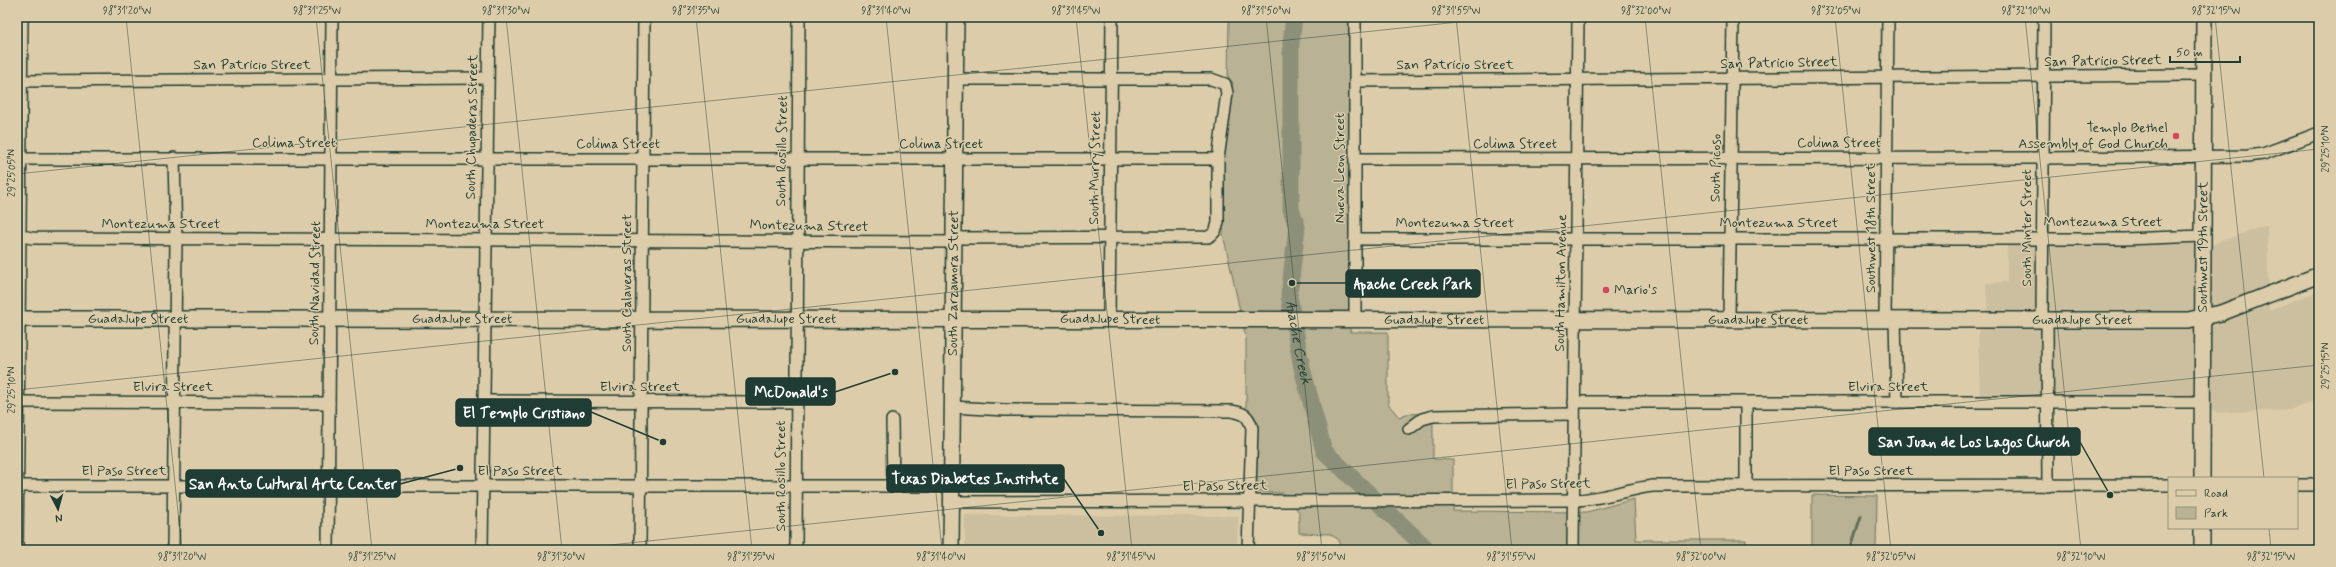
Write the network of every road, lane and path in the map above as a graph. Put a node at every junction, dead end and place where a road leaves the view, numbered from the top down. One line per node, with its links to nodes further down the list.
1 (22, 17): 24 (street)
2 (332, 17): 19 (street, South Navidad Street)
3 (489, 17): 17 (street, South Chupaderas Street)
4 (644, 17): 33 (street, South Calaveras Street)
5 (799, 17): 39 (street, South Rosillo Street)
6 (956, 17): 20 (main road, South Zarzamora Street)
7 (1112, 17): 21 (street, South Murry Street)
8 (1355, 17): 23 (street, Nueva Leon Street)
9 (1578, 17): 22 (street, South Hamilton Avenue)
10 (1733, 17): 18 (street, South Picoso)
11 (1888, 17): 15 (street, Southwest 18th Street)
12 (2044, 17): 16 (street, South Minter Street)
13 (2204, 17): 14 (main road, Southwest 19th Street)
14 (2204, 75): 16 (street, San Patricio Street); 26 (main road, Southwest 19th Street)
15 (1888, 77): 16 (street, San Patricio Street); 18 (street, San Patricio Street); 31 (street, Southwest 18th Street)
16 (2043, 77): 32 (street, South Minter Street)
17 (487, 78): 19 (street, San Patricio Street); 30 (street, South Chupaderas Street)
18 (1732, 78): 22 (street, San Patricio Street); 38 (street, South Picoso)
19 (332, 79): 24 (street, San Patricio Street); 29 (street, South Navidad Street)
20 (955, 79): 21 (street); 34 (main road, South Zarzamora Street)
21 (1112, 79): 35 (street); 40 (street, South Murry Street)
22 (1578, 80): 23 (street, San Patricio Street); 37 (street, South Hamilton Avenue)
23 (1355, 81): 36 (street, Nueva Leon Street)
24 (19, 82): 27 (street)
25 (2319, 133): 26 (street, Colima Street)
26 (2204, 156): 32 (street, Colima Street); 42 (main road, Southwest 19th Street)
27 (19, 158): 28 (street, Colima Street); 41 (street)
28 (174, 158): 29 (street, Colima Street); 48 (street)
29 (331, 158): 30 (street, Colima Street); 49 (street, South Navidad Street)
30 (487, 158): 33 (street, Colima Street); 50 (street, South Chupaderas Street)
31 (1886, 158): 32 (street, Colima Street); 38 (street, Colima Street); 47 (street, Southwest 18th Street)
32 (2043, 158): 44 (street, South Minter Street)
33 (643, 159): 39 (street, Colima Street); 51 (street, South Calaveras Street)
34 (954, 159): 39 (street, Colima Street); 40 (street, Colima Street); 54 (main road, South Zarzamora Street)
35 (1218, 159): 40 (street, Colima Street); 43 (street, Montezuma Street)
36 (1355, 159): 37 (street, Colima Street); 45 (street, Nueva Leon Street)
37 (1578, 159): 38 (street, Colima Street); 46 (street, South Hamilton Avenue)
38 (1731, 159): 52 (street, South Picoso)
39 (797, 160): 53 (street, South Rosillo Street)
40 (1110, 160): 43 (street, South Murry Street)
41 (19, 235): 48 (street, Montezuma Street); 57 (street)
42 (2203, 236): 44 (street, Montezuma Street); 56 (main road, Southwest 19th Street)
43 (1110, 237): 54 (street, Montezuma Street); 65 (street, South Murry Street)
44 (2042, 237): 47 (street, Montezuma Street); 68 (street, South Minter Street)
45 (1355, 238): 46 (street, Montezuma Street); 61 (street, Nueva Leon Street)
46 (1576, 238): 52 (street, Montezuma Street); 66 (street, South Hamilton Avenue)
47 (1885, 238): 52 (street, Montezuma Street); 67 (street, Southwest 18th Street)
48 (176, 239): 49 (street, Montezuma Street); 58 (street)
49 (331, 239): 50 (street, Montezuma Street); 59 (street, South Navidad Street)
50 (486, 239): 51 (street, Montezuma Street); 60 (street, South Chupaderas Street)
51 (642, 239): 53 (street, Montezuma Street); 63 (street, South Calaveras Street)
52 (1730, 239): 62 (street, South Picoso)
53 (797, 240): 54 (street, Montezuma Street); 64 (street, South Rosillo Street)
54 (954, 240): 69 (main road, South Zarzamora Street)
55 (2319, 275): 56 (main road, Guadalupe Street)
56 (2203, 317): 68 (main road, Guadalupe Street); 79 (main road, Southwest 19th Street)
57 (18, 319): 58 (main road, Guadalupe Street); 71 (street)
58 (174, 319): 59 (main road, Guadalupe Street); 72 (street)
59 (330, 319): 60 (main road, Guadalupe Street); 80 (street, South Navidad Street)
60 (485, 319): 63 (main road, Guadalupe Street); 70 (street, South Chupaderas Street)
61 (1355, 319): 65 (main road, Guadalupe Street); 66 (main road, Guadalupe Street)
62 (1729, 319): 66 (main road, Guadalupe Street); 67 (main road, Guadalupe Street)
63 (641, 320): 64 (main road, Guadalupe Street); 73 (street, South Calaveras Street)
64 (796, 320): 69 (main road, Guadalupe Street); 74 (street, South Rosillo Street)
65 (1109, 320): 69 (main road, Guadalupe Street)
66 (1575, 320): 75 (street, South Hamilton Avenue)
67 (1890, 320): 68 (main road, Guadalupe Street); 77 (street, Southwest 18th Street)
68 (2044, 320): 78 (street, South Minter Street)
69 (953, 321): 81 (main road, South Zarzamora Street)
70 (484, 400): 73 (street, Elvira Street); 92 (street, South Chupaderas Street)
71 (18, 402): 72 (street, Elvira Street); 89 (street)
72 (173, 402): 80 (street, Elvira Street); 90 (street)
73 (641, 402): 74 (street, Elvira Street); 93 (street, South Calaveras Street)
74 (796, 402): 94 (street, South Rosillo Street)
75 (1574, 402): 76 (street, Elvira Street); 82 (street, South Hamilton Avenue)
76 (1746, 402): 77 (street, Elvira Street); 97 (street)
77 (1897, 402): 78 (street, Elvira Street)
78 (2048, 402): 79 (street, Elvira Street); 98 (street, South Minter Street)
79 (2203, 402): 85 (main road, Southwest 19th Street)
80 (329, 403): 91 (street, South Navidad Street)
81 (952, 407): 96 (main road, South Zarzamora Street); 99 (street)
82 (1574, 414): 84 (street); 100 (street, South Hamilton Avenue)
83 (892, 420): 95 (street)
84 (1409, 429)
85 (2202, 477)
86 (2168, 485): 98 (street, El Paso Street)
87 (2298, 485): 88 (street)
88 (2319, 485)
89 (17, 486): 90 (street, El Paso Street); 103 (street)
90 (173, 486): 91 (street, El Paso Street); 104 (street)
91 (329, 486): 92 (street, El Paso Street); 105 (street, South Navidad Street)
92 (484, 486): 93 (street, El Paso Street); 106 (street, South Chupaderas Street)
93 (640, 486): 94 (street, El Paso Street); 107 (street, South Calaveras Street)
94 (796, 486): 95 (street, El Paso Street); 108 (street, South Rosillo Street)
95 (893, 486): 96 (street, El Paso Street)
96 (951, 486): 101 (main road, South Zarzamora Street)
97 (1746, 486): 98 (street, El Paso Street); 100 (street, El Paso Street)
98 (2048, 486)
99 (1249, 500): 100 (street, El Paso Street); 101 (street, El Paso Street); 110 (street)
100 (1574, 500): 111 (street, South Hamilton Avenue)
101 (951, 502): 109 (main road, South Zarzamora Street)
102 (2202, 529): 112 (main road)
103 (17, 550)
104 (173, 550)
105 (328, 550)
106 (482, 550)
107 (640, 550)
108 (796, 550)
109 (951, 550)
110 (1248, 550)
111 (1573, 550)
112 (2202, 550)

